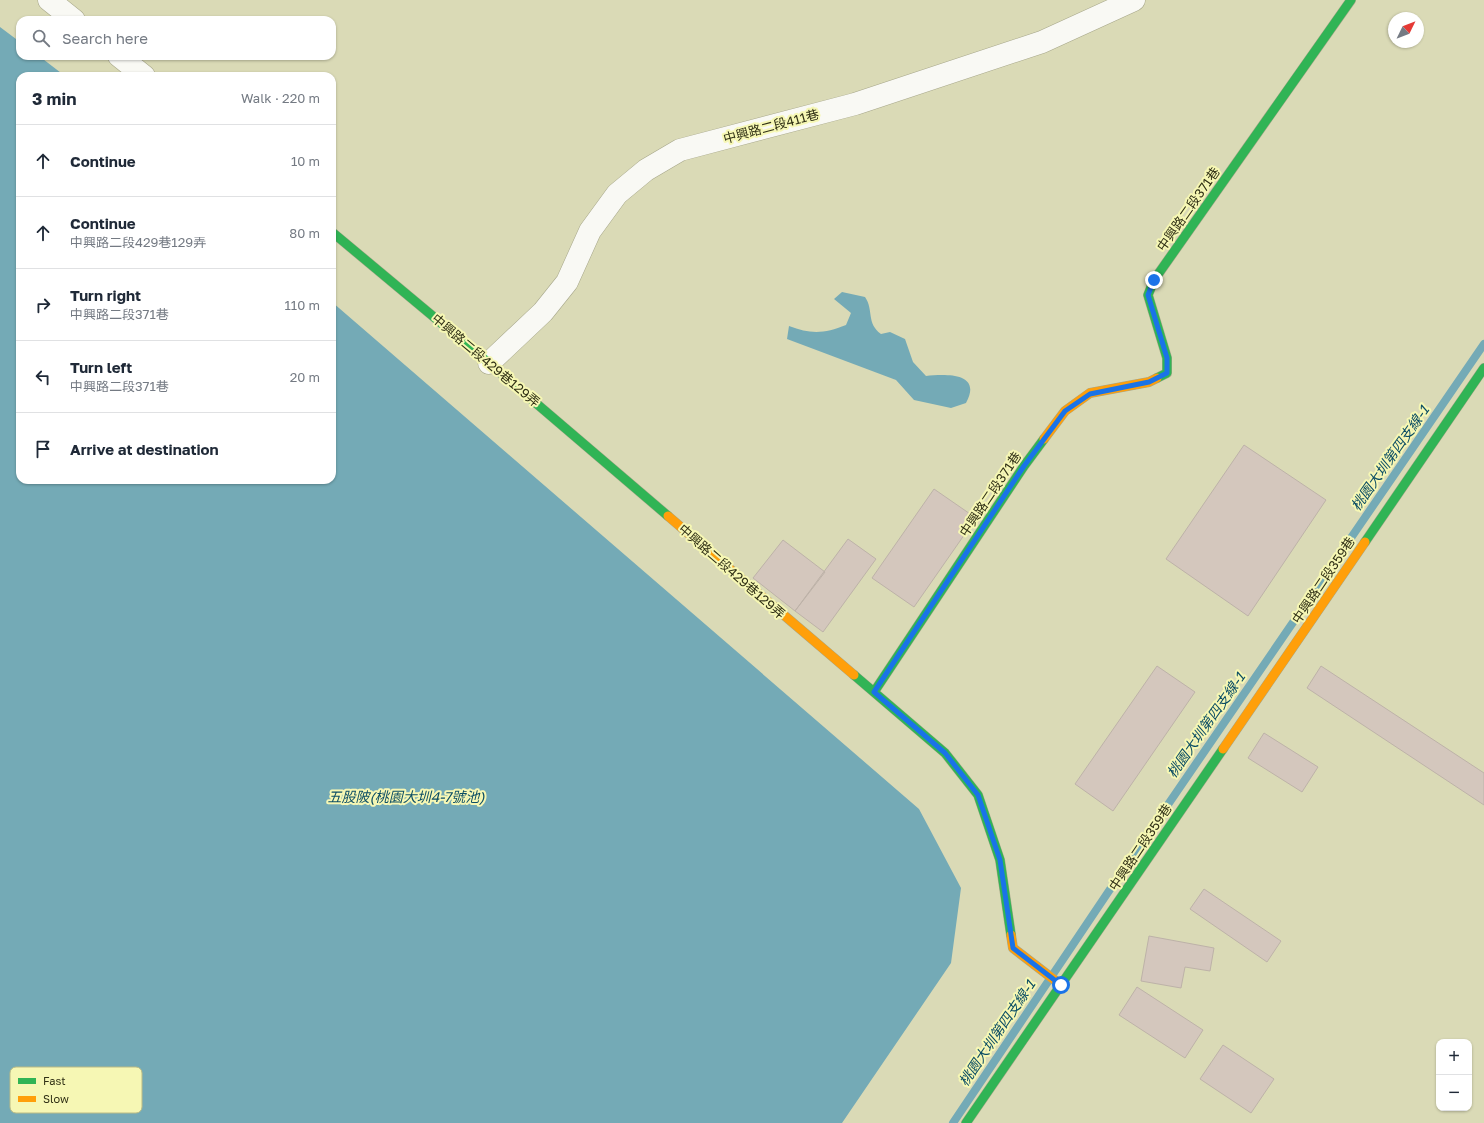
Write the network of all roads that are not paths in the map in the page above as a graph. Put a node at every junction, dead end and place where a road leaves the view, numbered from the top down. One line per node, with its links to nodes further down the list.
1 (49, 0): 4 (street)
2 (1134, 0): 8 (street, 中興路二段411巷)
3 (1351, 0): 10 (street, 中興路二段371巷)
4 (69, 16)
5 (124, 60): 6 (street)
6 (139, 72)
7 (336, 235): 8 (street, 中興路二段429巷129弄)
8 (489, 362): 10 (street, 中興路二段429巷129弄)
9 (1484, 368): 11 (street, 中興路二段359巷)
10 (874, 692): 11 (street, 中興路二段429巷129弄)
11 (1060, 984): 12 (street, 中興路二段359巷)
12 (966, 1123)

